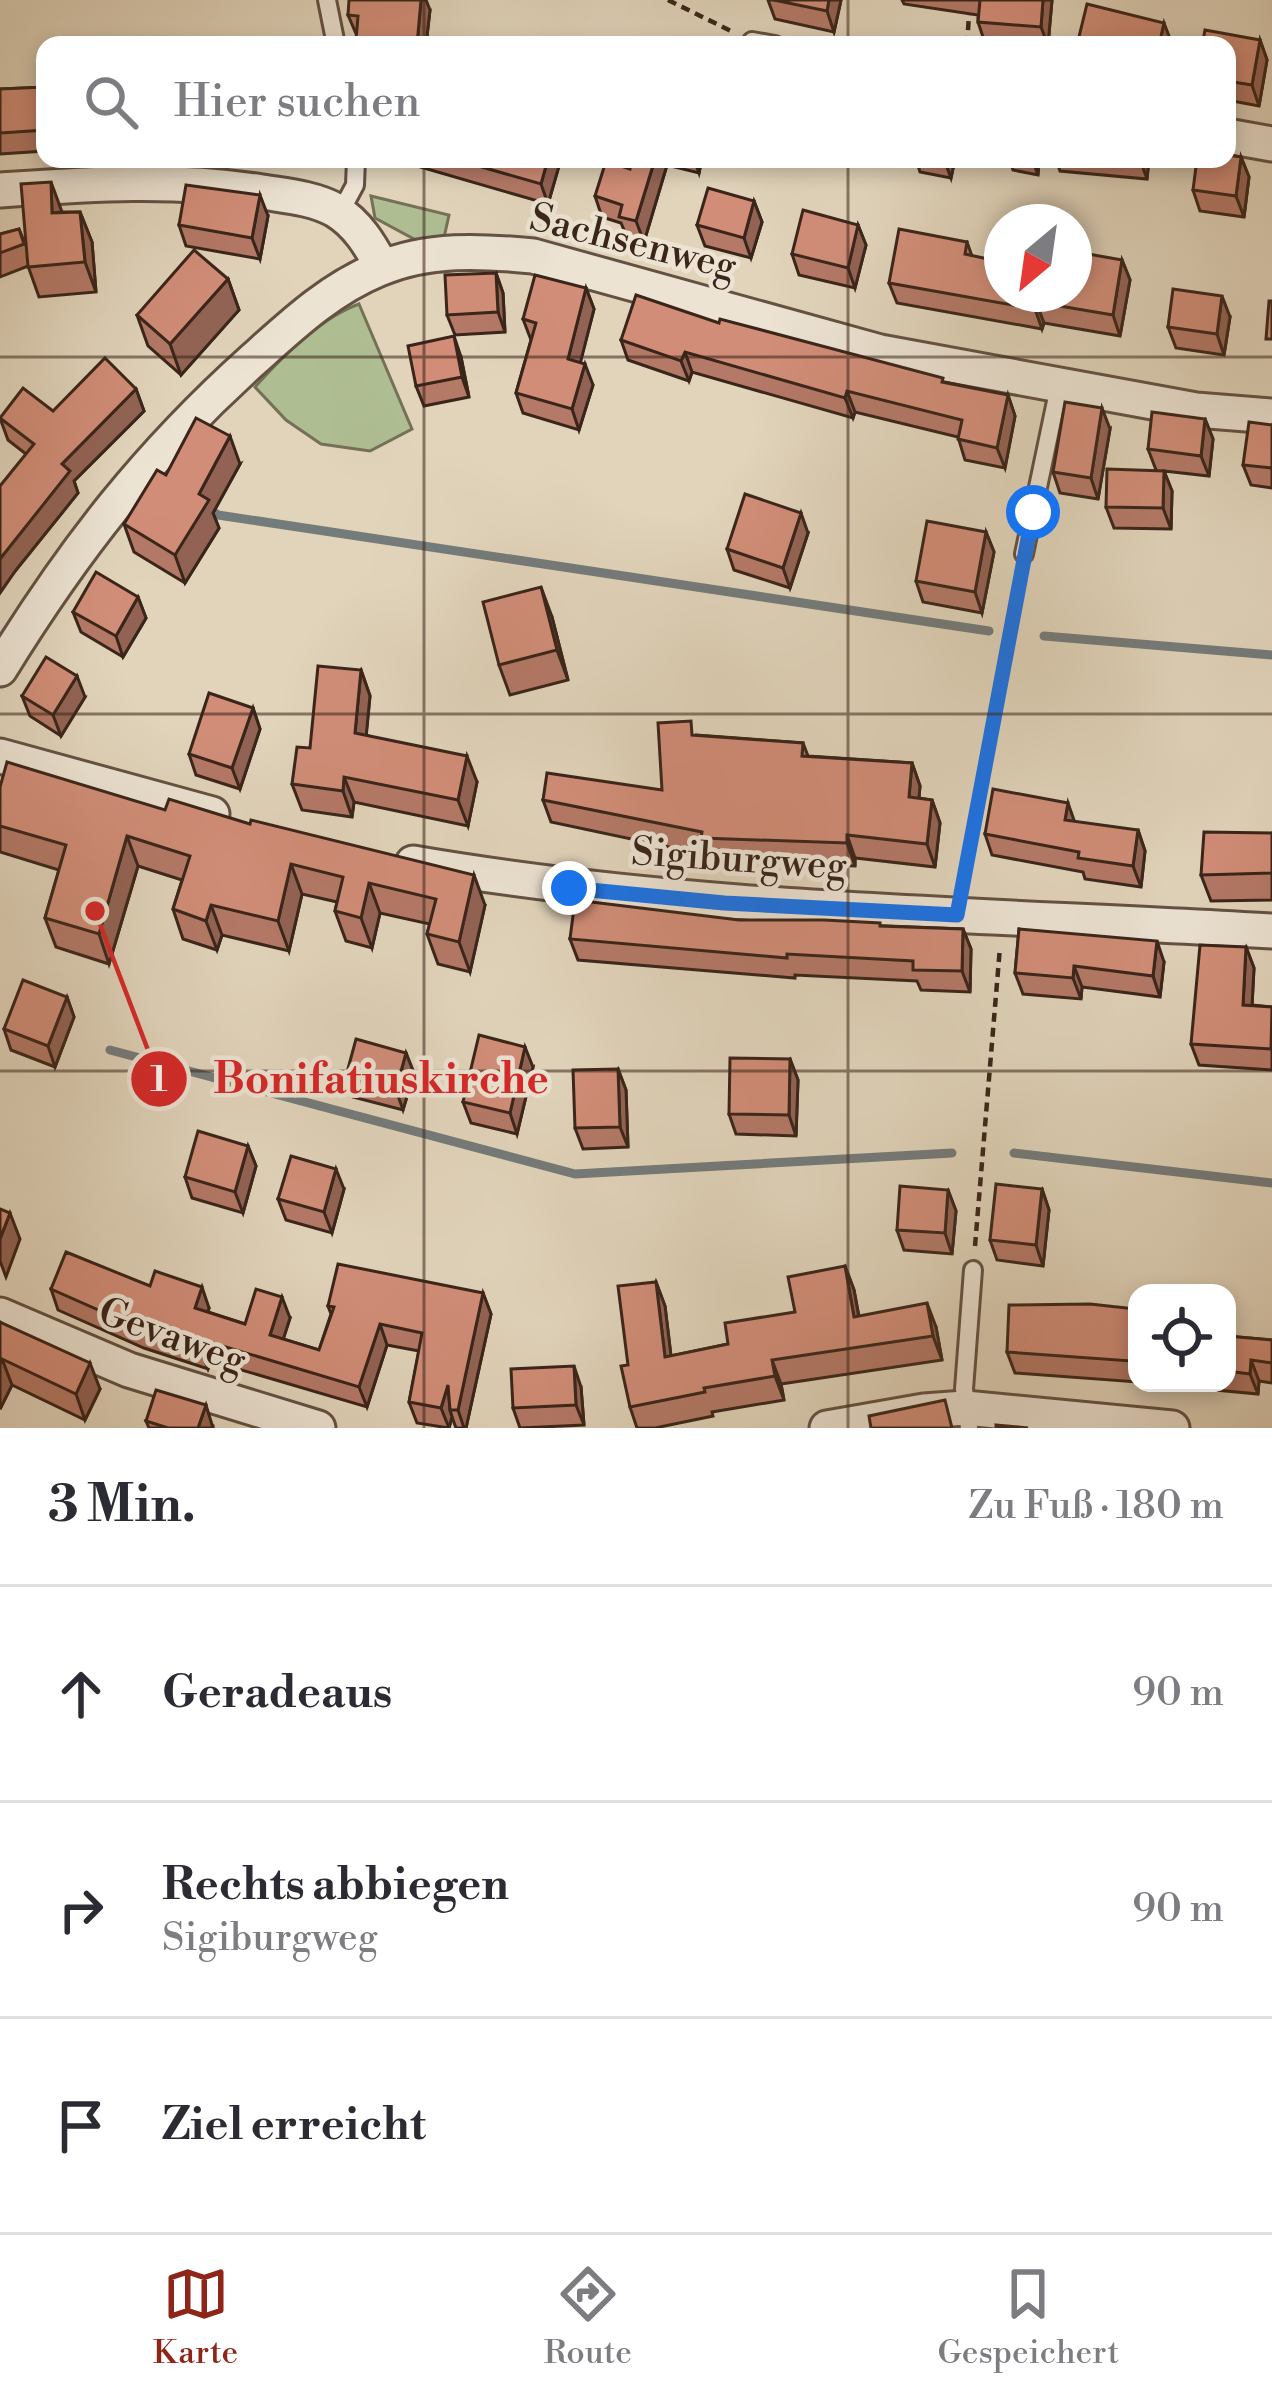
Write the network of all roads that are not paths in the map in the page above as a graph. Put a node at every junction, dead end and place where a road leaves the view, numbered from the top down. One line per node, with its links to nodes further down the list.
1 (327, 0): 2 (lane)
2 (334, 36)
3 (1236, 138): 4 (street)
4 (1272, 144)
5 (356, 168): 7 (lane)
6 (0, 190): 7 (street)
7 (340, 213): 8 (street)
8 (382, 267): 9 (street, Sachsenweg); 12 (street, Sachsenweg)
9 (1059, 388): 10 (street, Sachsenweg); 11 (lane)
10 (1272, 416)
11 (1024, 554)
12 (0, 669)
13 (0, 756): 14 (street)
14 (245, 823)
15 (376, 854): 16 (street, Sigiburgweg)
16 (1272, 931)
17 (973, 1270): 19 (lane)
18 (0, 1315): 20 (street, Gevaweg)
19 (967, 1418): 21 (street); 22 (street)
20 (319, 1428)
21 (827, 1428)
22 (1172, 1428)

